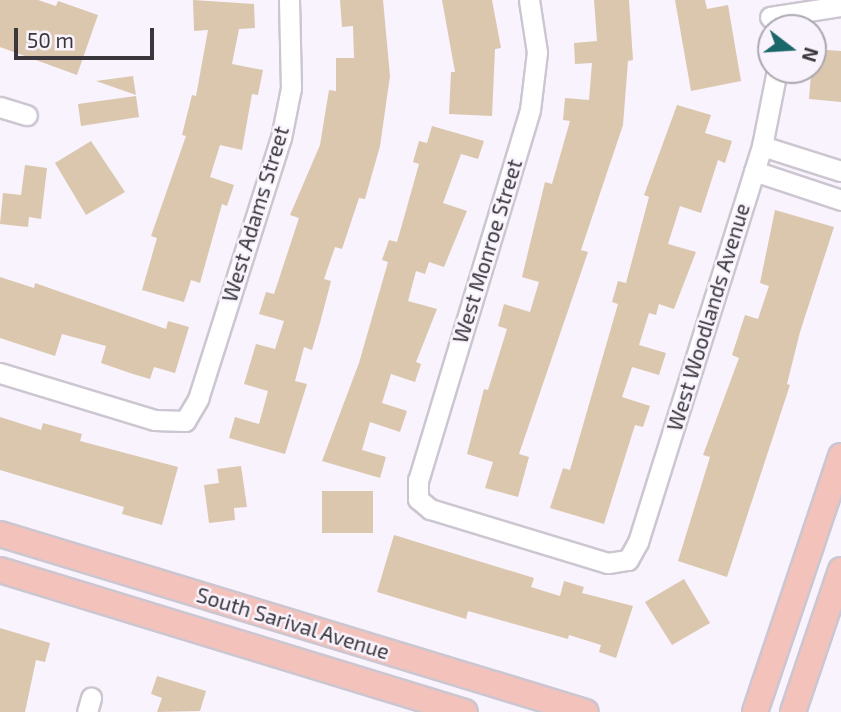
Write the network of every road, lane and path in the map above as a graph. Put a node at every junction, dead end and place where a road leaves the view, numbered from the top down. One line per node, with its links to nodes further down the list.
1 (289, 0): 12 (street, West Adams Street)
2 (529, 0): 15 (street, West Monroe Street)
3 (841, 6): 4 (street)
4 (777, 14)
5 (774, 84): 8 (street, West Woodlands Avenue)
6 (0, 107): 7 (street)
7 (27, 116)
8 (762, 146): 9 (street, West Woodlands Avenue); 10 (street)
9 (754, 171): 11 (street); 15 (street, West Woodlands Avenue)
10 (841, 171)
11 (841, 200)
12 (0, 373)
13 (841, 456): 20 (main road)
14 (0, 534): 19 (main road, South Sarival Avenue)
15 (628, 560)
16 (0, 570): 18 (main road, South Sarival Avenue)
17 (841, 570): 21 (main road)
18 (465, 712)
19 (586, 712)
20 (755, 712)
21 (793, 712)

